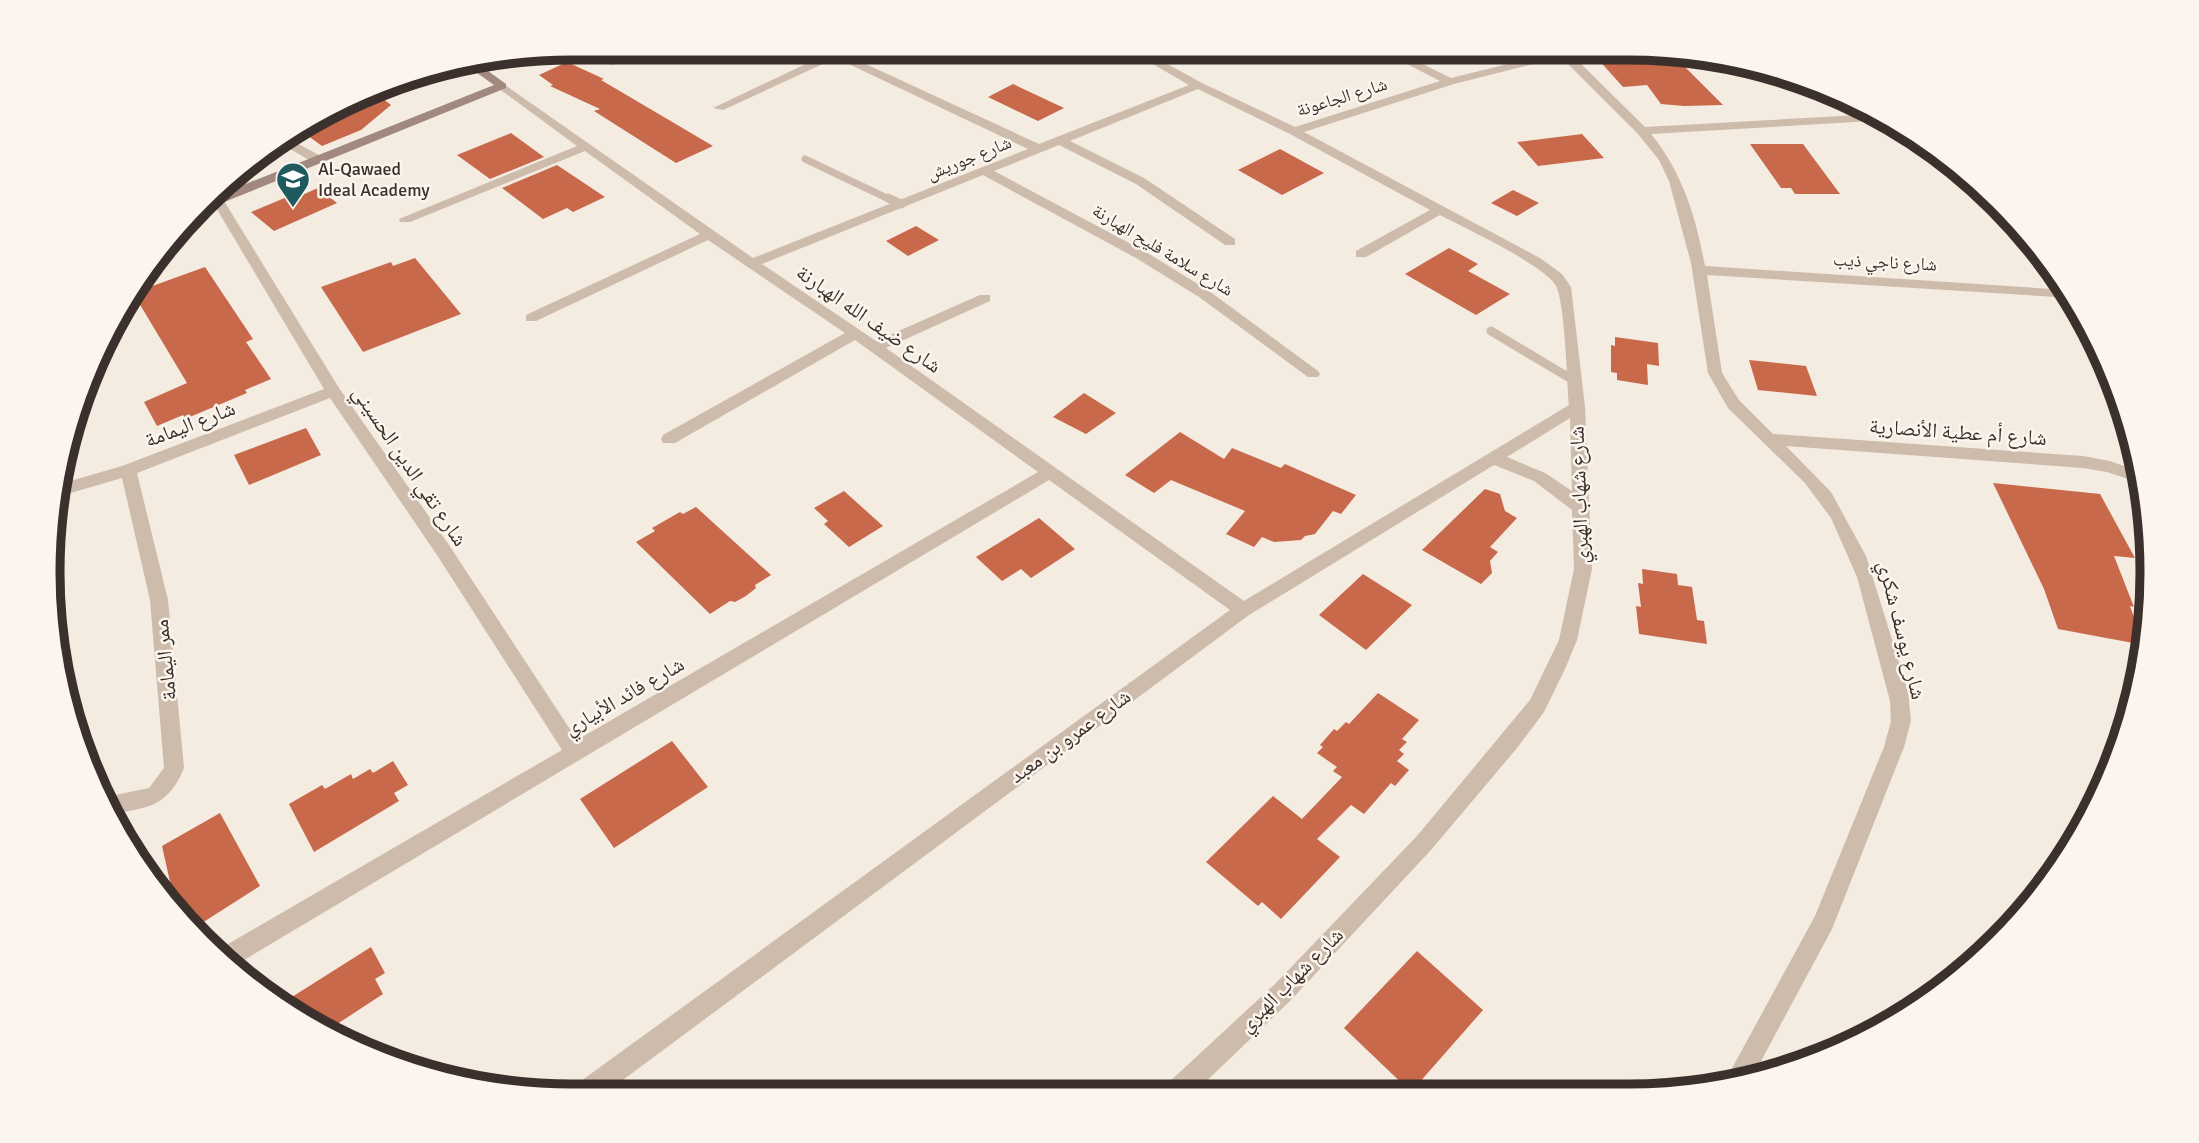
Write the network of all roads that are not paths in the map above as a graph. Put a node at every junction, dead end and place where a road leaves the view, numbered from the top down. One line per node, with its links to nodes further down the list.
1 (615, 60): 8 (street)
2 (823, 60): 13 (street)
3 (849, 60): 20 (street)
4 (1152, 60): 11 (street, شارع شهاب الهبري)
5 (1405, 60): 10 (street)
6 (1529, 60): 10 (street, شارع الجاعونة)
7 (1570, 60): 16 (street, شارع يوسف شكري)
8 (608, 63)
9 (477, 68): 12 (street, شارع ضيف الله الهبارنة)
10 (1450, 82): 15 (street, شارع الجاعونة)
11 (1198, 85): 15 (street, شارع شهاب الهبري); 17 (street, شارع جوريش)
12 (502, 86): 19 (street, شارع ضيف الله الهبارنة); 22 (street)
13 (719, 108)
14 (1862, 116): 16 (street)
15 (1294, 131): 27 (street, شارع شهاب الهبري)
16 (1642, 131): 33 (street, شارع يوسف شكري)
17 (1059, 141): 20 (street, شارع جوريش); 30 (street)
18 (290, 144): 22 (street)
19 (585, 148): 28 (street); 29 (street, شارع ضيف الله الهبارنة)
20 (1039, 149): 23 (street, شارع جوريش)
21 (805, 159): 25 (lane)
22 (320, 161): 24 (street)
23 (984, 171): 25 (street, شارع جوريش); 40 (street, شارع سلامة فليح الهبارنة)
24 (221, 199)
25 (901, 204): 32 (street, شارع جوريش)
26 (214, 205): 42 (street, شارع تقي الدين الحسيني)
27 (1441, 209): 31 (street); 41 (street, شارع شهاب الهبري)
28 (405, 219)
29 (709, 235): 32 (street, شارع ضيف الله الهبارنة); 36 (street)
30 (1230, 242)
31 (1361, 254)
32 (752, 263): 38 (street, شارع ضيف الله الهبارنة)
33 (1698, 270): 34 (street, شارع ناجي ذيب); 45 (street, شارع يوسف شكري)
34 (2057, 293)
35 (985, 298): 39 (street)
36 (531, 318)
37 (1491, 331): 41 (lane)
38 (855, 334): 39 (street, شارع ضيف الله الهبارنة); 44 (street)
39 (876, 348): 48 (street, شارع ضيف الله الهبارنة)
40 (1313, 374)
41 (1573, 380): 43 (street, شارع شهاب الهبري)
42 (333, 391): 47 (street, شارع اليمامة); 53 (street, شارع تقي الدين الحسيني)
43 (1577, 408): 46 (street, شارع عمرو بن معبد); 51 (street, شارع شهاب الهبري)
44 (669, 439)
45 (1769, 439): 49 (street, شارع أم عطية الأنصارية); 56 (street, شارع يوسف شكري)
46 (1491, 458): 51 (street); 52 (street, شارع عمرو بن معبد)
47 (128, 470): 50 (street, شارع اليمامة); 54 (street, ممر اليمامة)
48 (1048, 473): 52 (street, شارع ضيف الله الهبارنة); 53 (street, شارع فائد الأبياري)
49 (2130, 474)
50 (67, 488)
51 (1581, 508): 58 (street, شارع شهاب الهبري)
52 (1243, 610): 57 (street, شارع عمرو بن معبد)
53 (574, 752): 55 (street, شارع فائد الأبياري)
54 (115, 804)
55 (232, 954)
56 (1745, 1070)
57 (597, 1084)
58 (1186, 1084)

